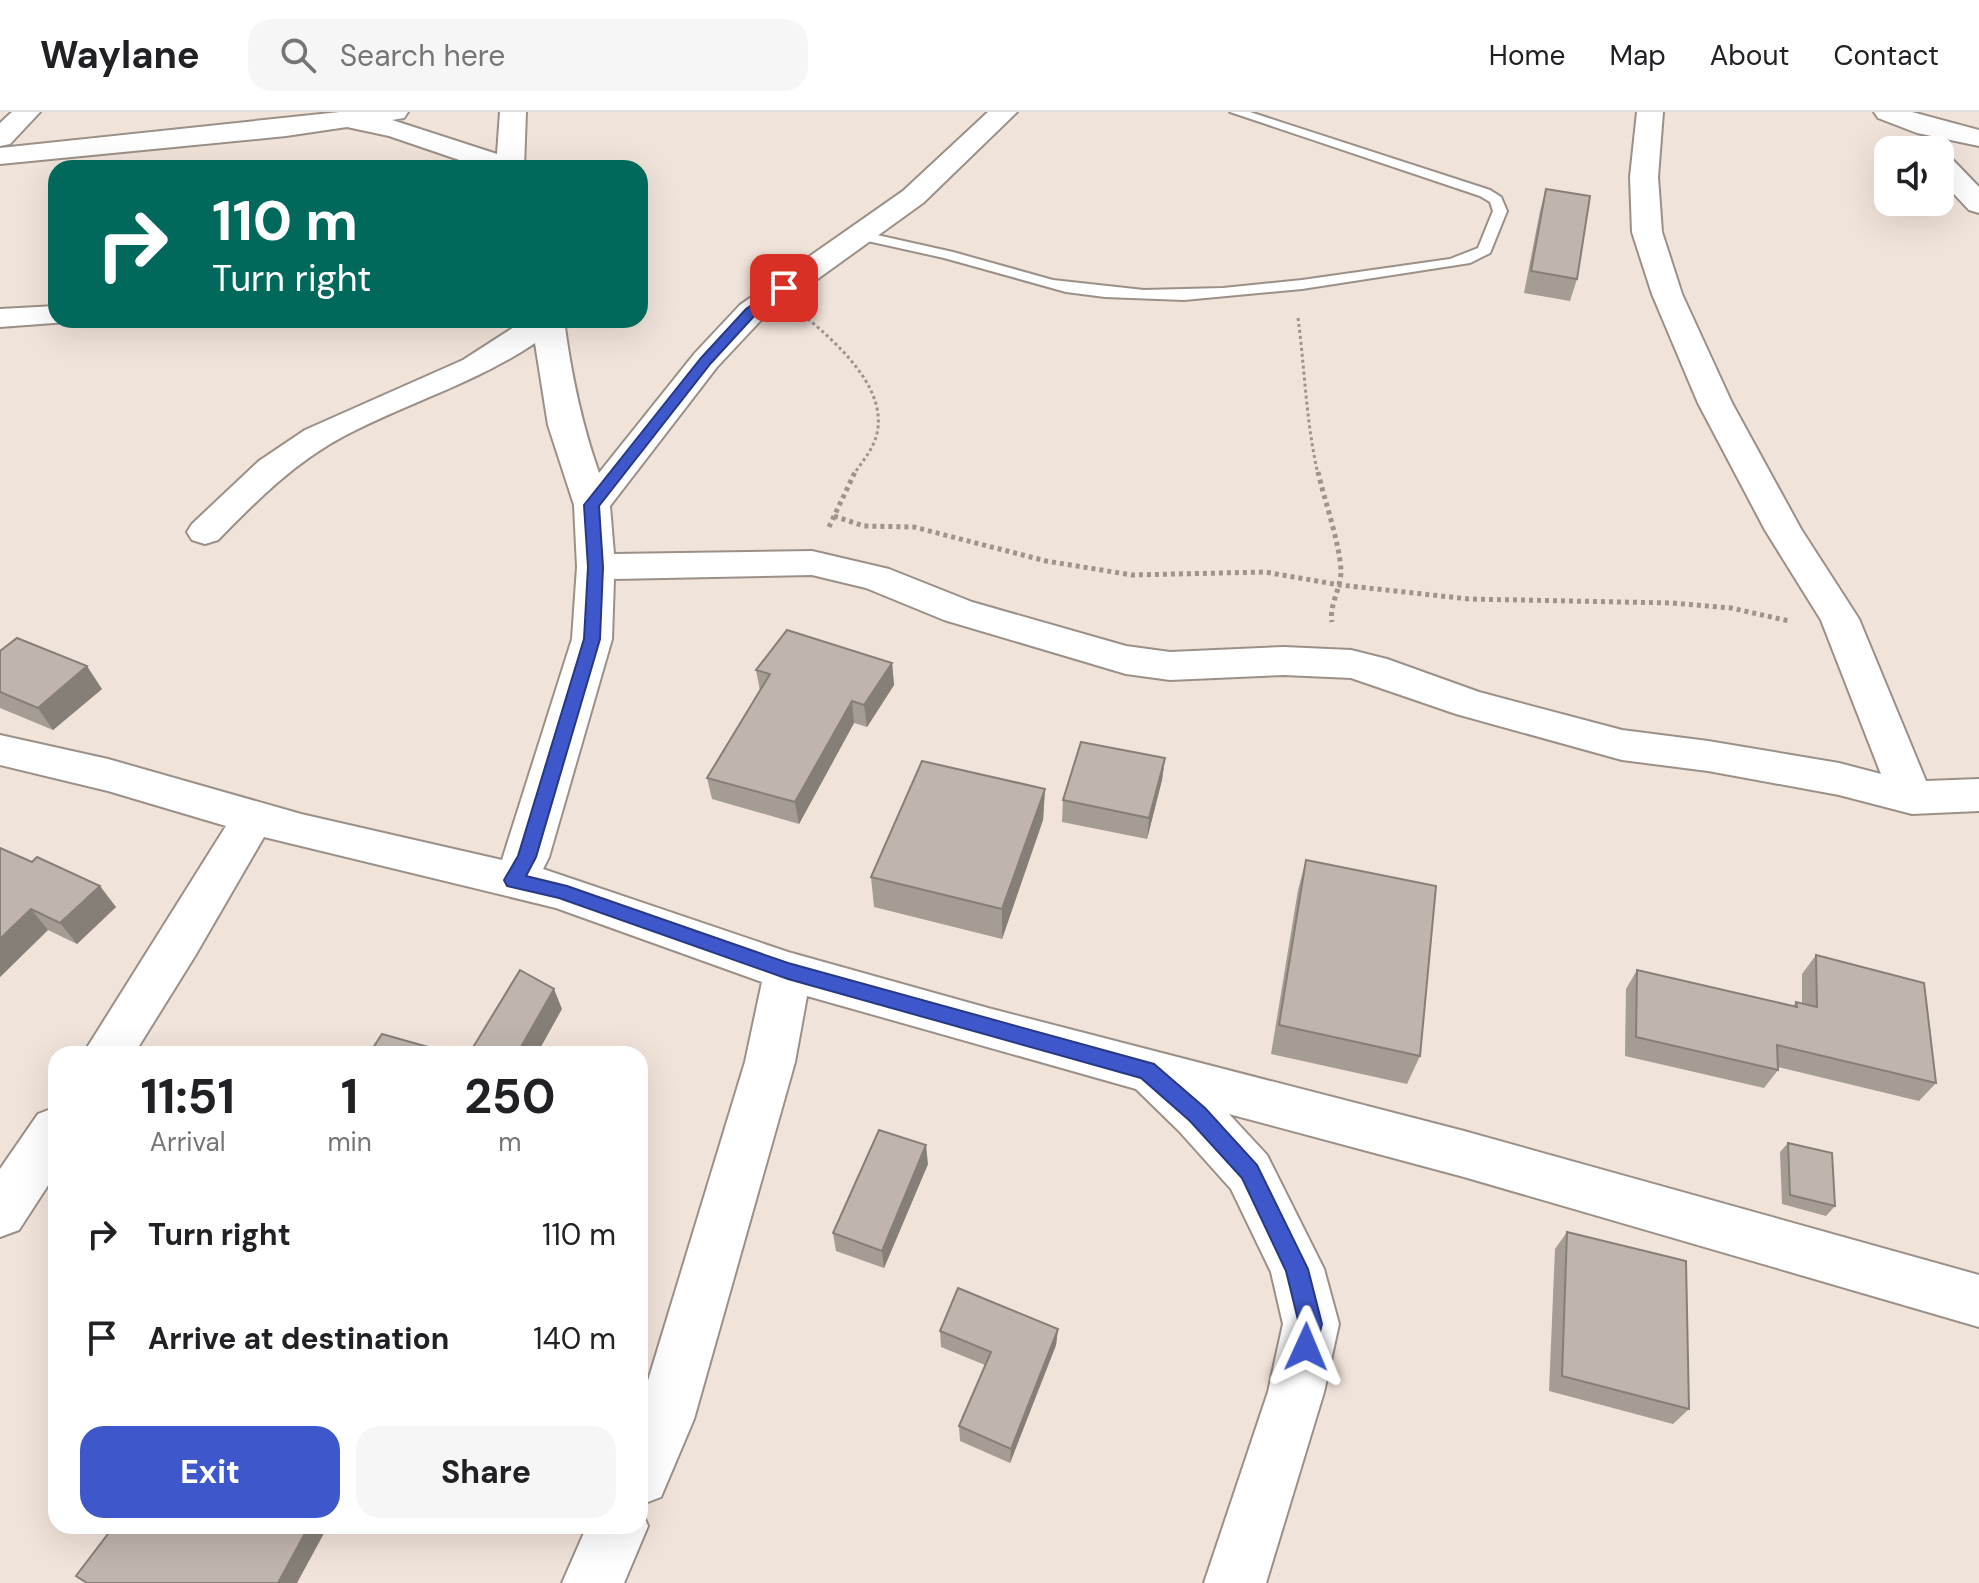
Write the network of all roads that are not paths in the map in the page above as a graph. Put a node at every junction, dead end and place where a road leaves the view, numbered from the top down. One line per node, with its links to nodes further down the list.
1 (27, 112): 10 (street)
2 (395, 112): 8 (street)
3 (513, 112): 14 (street)
4 (1004, 112): 17 (street)
5 (1237, 112): 17 (lane)
6 (1650, 112): 27 (street)
7 (1876, 115): 9 (street)
8 (316, 123): 12 (street); 13 (street)
9 (1924, 133): 11 (street)
10 (0, 138)
11 (1979, 138)
12 (0, 156)
13 (485, 160)
14 (510, 160)
15 (1954, 178): 16 (street)
16 (1979, 204)
17 (859, 235): 22 (street)
18 (48, 315): 19 (street)
19 (0, 318)
20 (536, 328): 23 (street)
21 (548, 328): 22 (street)
22 (592, 505): 24 (street)
23 (205, 532)
24 (596, 567): 27 (street); 29 (street)
25 (0, 750): 28 (street)
26 (1979, 795): 27 (street)
27 (1912, 798)
28 (253, 818): 29 (street); 31 (street)
29 (513, 880): 30 (street)
30 (788, 971): 32 (street); 36 (street)
31 (112, 1046)
32 (1147, 1071): 35 (street); 39 (street)
33 (48, 1142): 34 (street)
34 (0, 1213)
35 (1979, 1301)
36 (648, 1458)
37 (614, 1534): 38 (street)
38 (593, 1583)
39 (1235, 1583)

